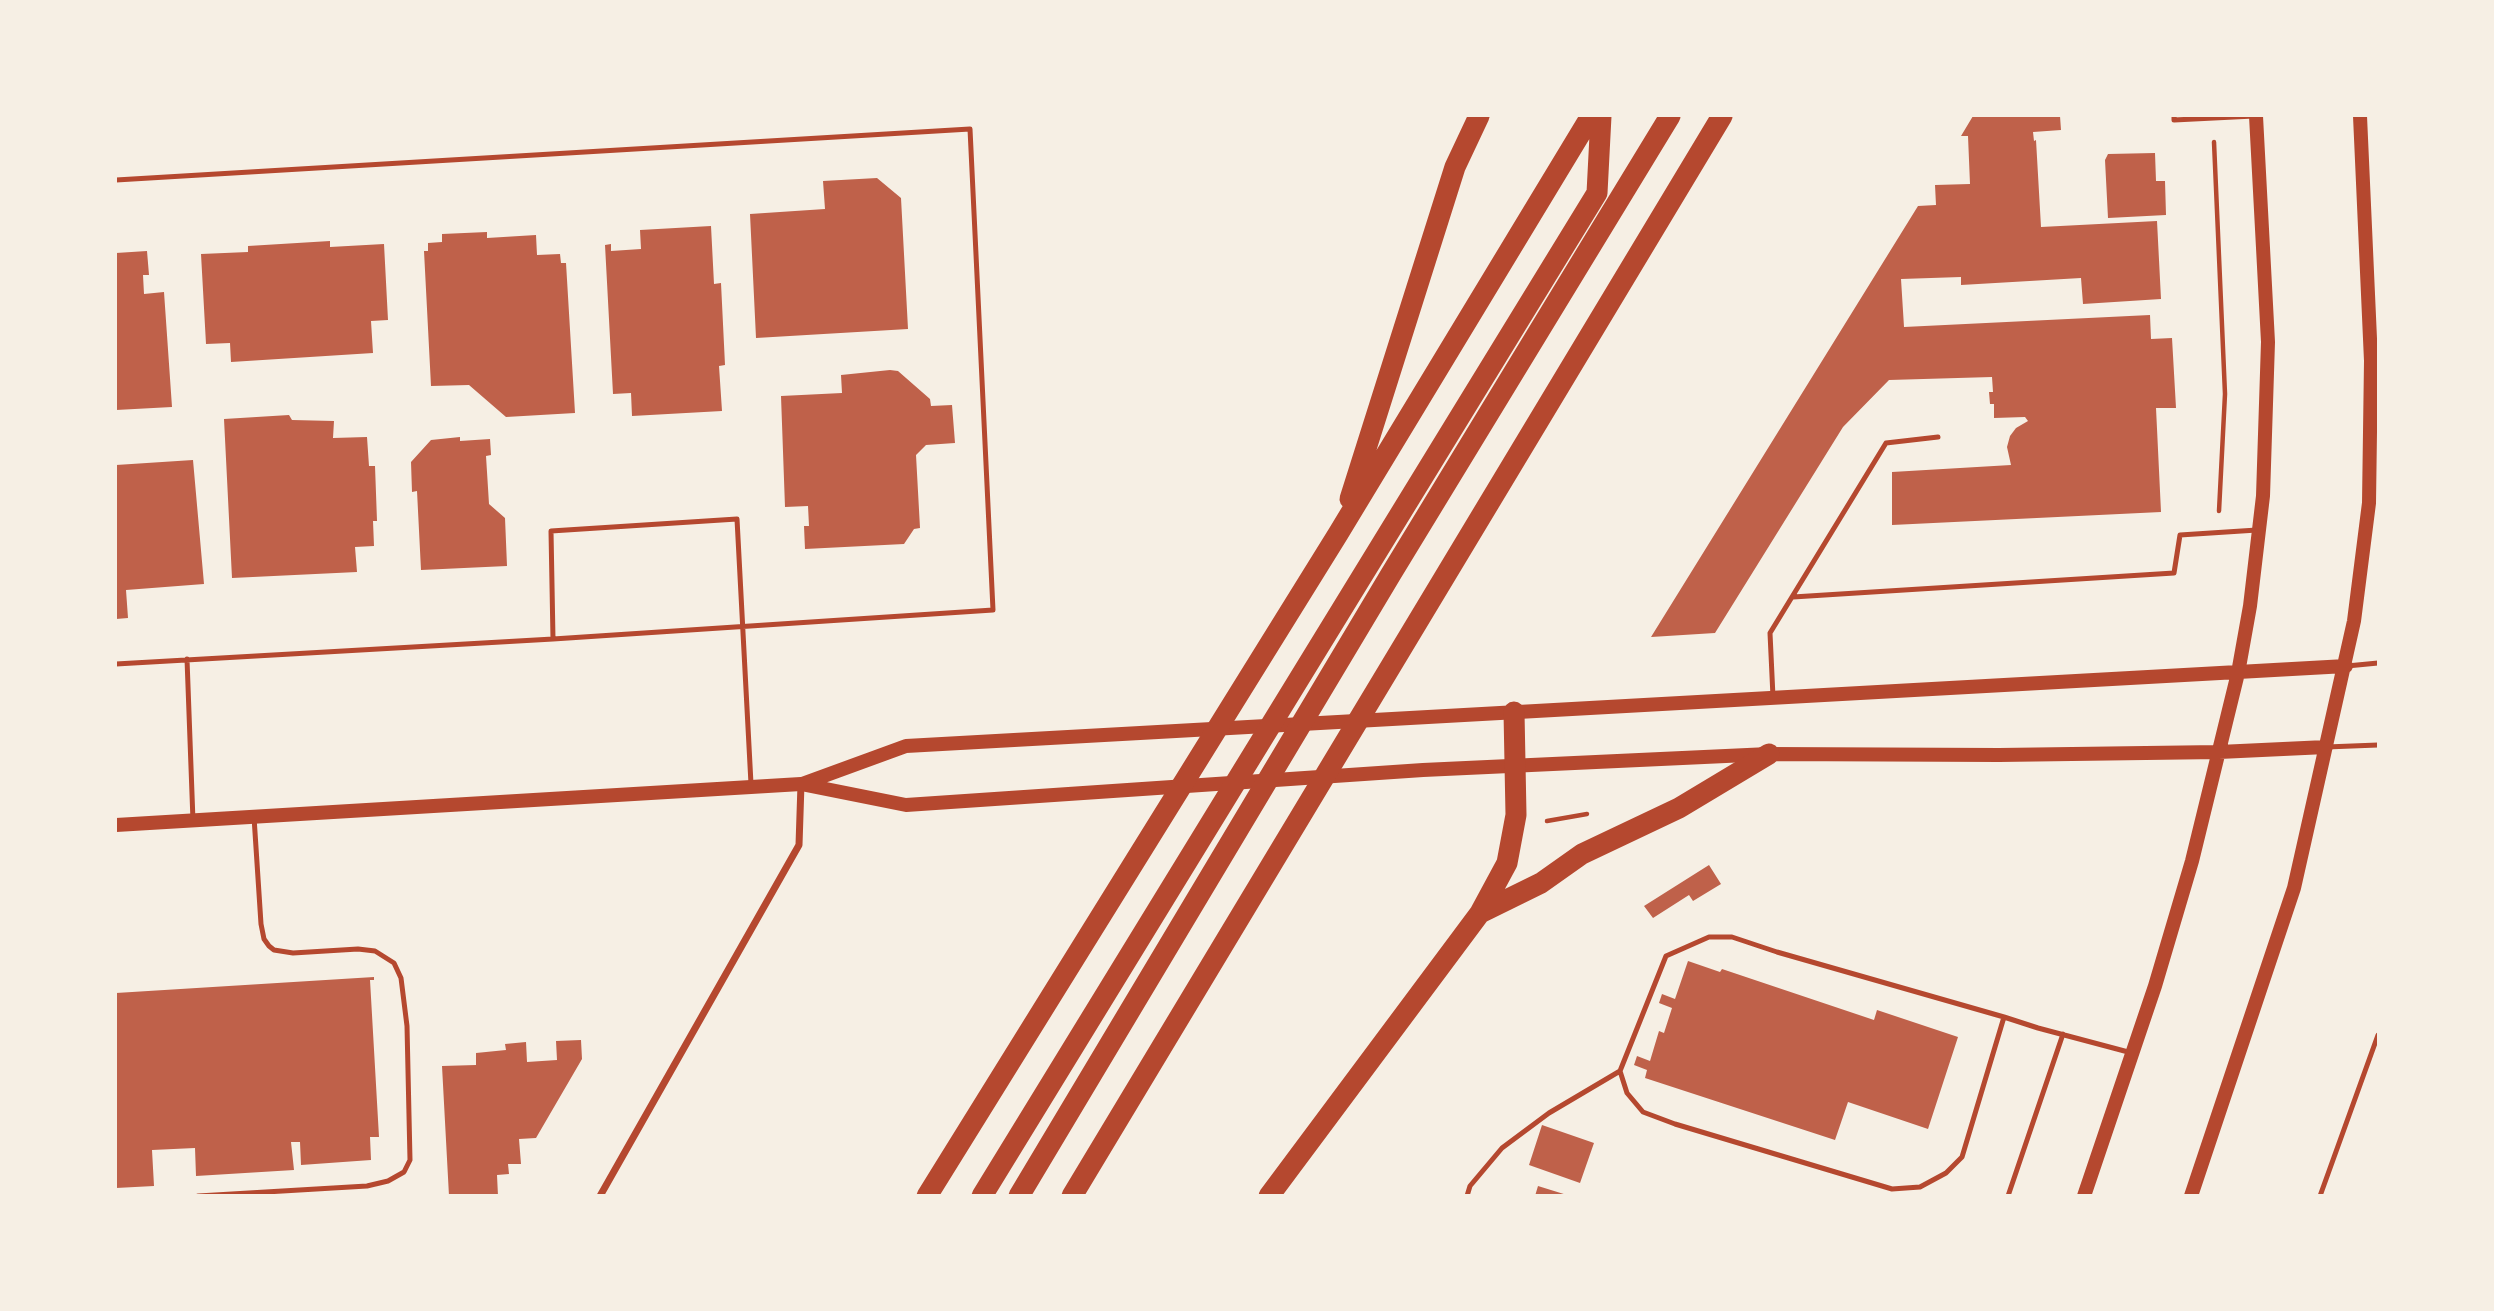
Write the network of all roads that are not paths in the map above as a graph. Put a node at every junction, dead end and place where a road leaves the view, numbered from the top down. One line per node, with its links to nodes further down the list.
1 (1479, 116): 13 (highway)
2 (1591, 116): 13 (highway)
3 (1601, 116): 43 (highway)
4 (1670, 116): 44 (highway)
5 (1722, 116): 45 (highway)
6 (2174, 116): 7 (lane)
7 (2256, 116): 12 (main road)
8 (2360, 116): 10 (main road)
9 (116, 180): 15 (lane)
10 (2374, 348): 20 (main road)
11 (1938, 436): 14 (lane)
12 (2259, 530): 14 (lane); 21 (main road)
13 (1338, 534): 42 (highway)
14 (1793, 597): 22 (lane)
15 (743, 625): 16 (lane); 16 (lane); 30 (lane)
16 (553, 639): 17 (lane)
17 (187, 659): 19 (lane); 32 (lane)
18 (2378, 663): 20 (lane)
19 (116, 664)
20 (2346, 666): 21 (main road); 25 (main road)
21 (2238, 673): 22 (main road); 26 (main road)
22 (1773, 698): 23 (main road)
23 (1514, 712): 28 (highway); 29 (main road)
24 (2378, 746): 25 (lane)
25 (2326, 747): 26 (main road); 50 (main road)
26 (2219, 752): 27 (main road); 38 (main road)
27 (1769, 754): 28 (main road); 34 (highway)
28 (1515, 766): 29 (main road); 34 (highway)
29 (801, 784): 30 (main road); 41 (street)
30 (751, 787): 31 (main road)
31 (254, 817): 32 (main road); 40 (lane)
32 (193, 821): 33 (main road)
33 (116, 825)
34 (1480, 913): 46 (highway)
35 (2004, 1017): 36 (lane); 39 (lane); 39 (lane)
36 (2063, 1034): 38 (lane); 48 (lane)
37 (2378, 1035): 51 (lane)
38 (2132, 1053): 49 (main road)
39 (1620, 1071): 47 (lane)
40 (198, 1195)
41 (600, 1195)
42 (927, 1195)
43 (982, 1195)
44 (1019, 1195)
45 (1072, 1195)
46 (1269, 1195)
47 (1467, 1195)
48 (2008, 1195)
49 (2084, 1195)
50 (2191, 1195)
51 (2320, 1195)

